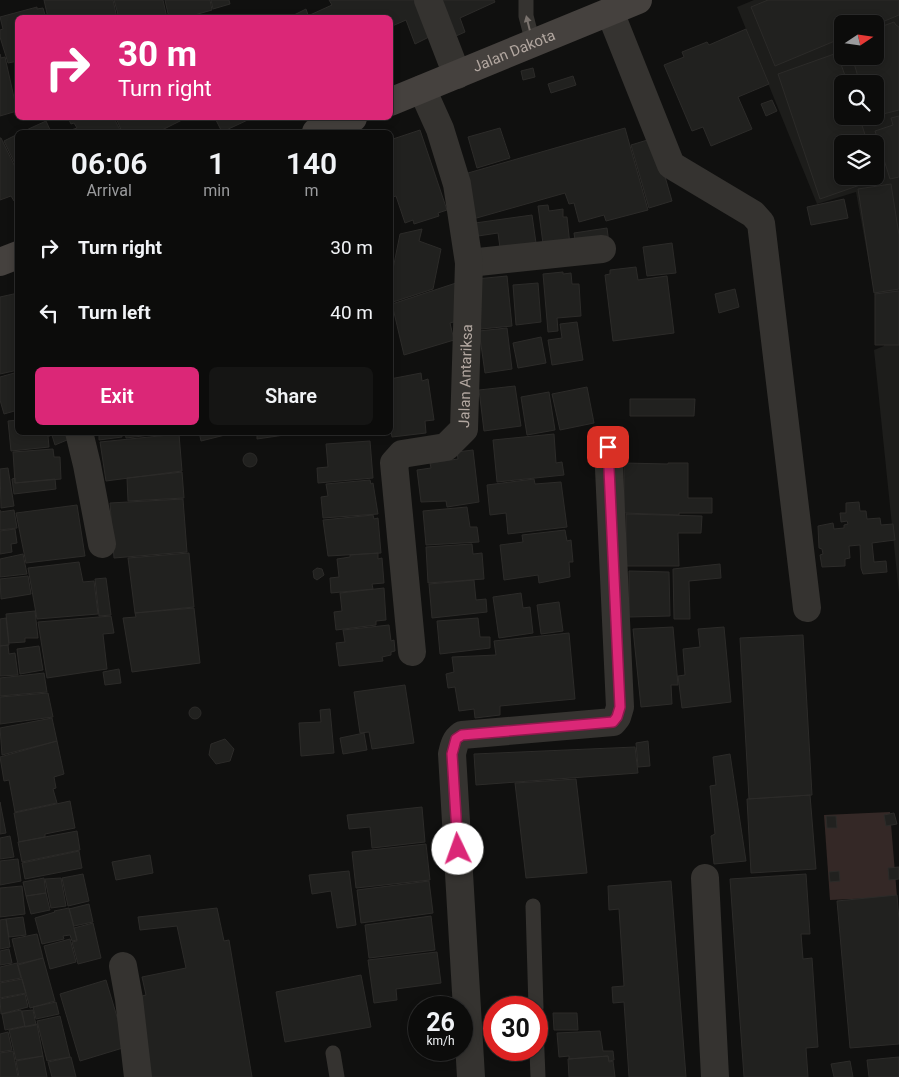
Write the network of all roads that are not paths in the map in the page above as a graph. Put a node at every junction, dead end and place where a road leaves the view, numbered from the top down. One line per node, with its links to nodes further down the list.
1 (428, 0): 5 (street)
2 (526, 0): 4 (lane, one-way to 2)
3 (625, 4): 4 (main road, Jalan Dakota); 15 (street)
4 (533, 43): 5 (main road, Jalan Dakota)
5 (457, 74): 6 (main road, Jalan Dakota)
6 (422, 89): 7 (main road, Jalan Dakota); 11 (street, Jalan Antariksa)
7 (393, 101)
8 (348, 120): 9 (main road)
9 (321, 130)
10 (602, 249): 11 (street)
11 (469, 263): 16 (street, Jalan Antariksa)
12 (79, 435): 14 (street)
13 (608, 447): 25 (street)
14 (102, 544)
15 (807, 608)
16 (412, 652)
17 (705, 878): 27 (street)
18 (533, 906): 20 (lane)
19 (123, 966): 23 (street)
20 (536, 996)
21 (333, 1053): 24 (lane)
22 (537, 1061): 26 (lane)
23 (138, 1077)
24 (337, 1077)
25 (471, 1077)
26 (538, 1077)
27 (715, 1077)

